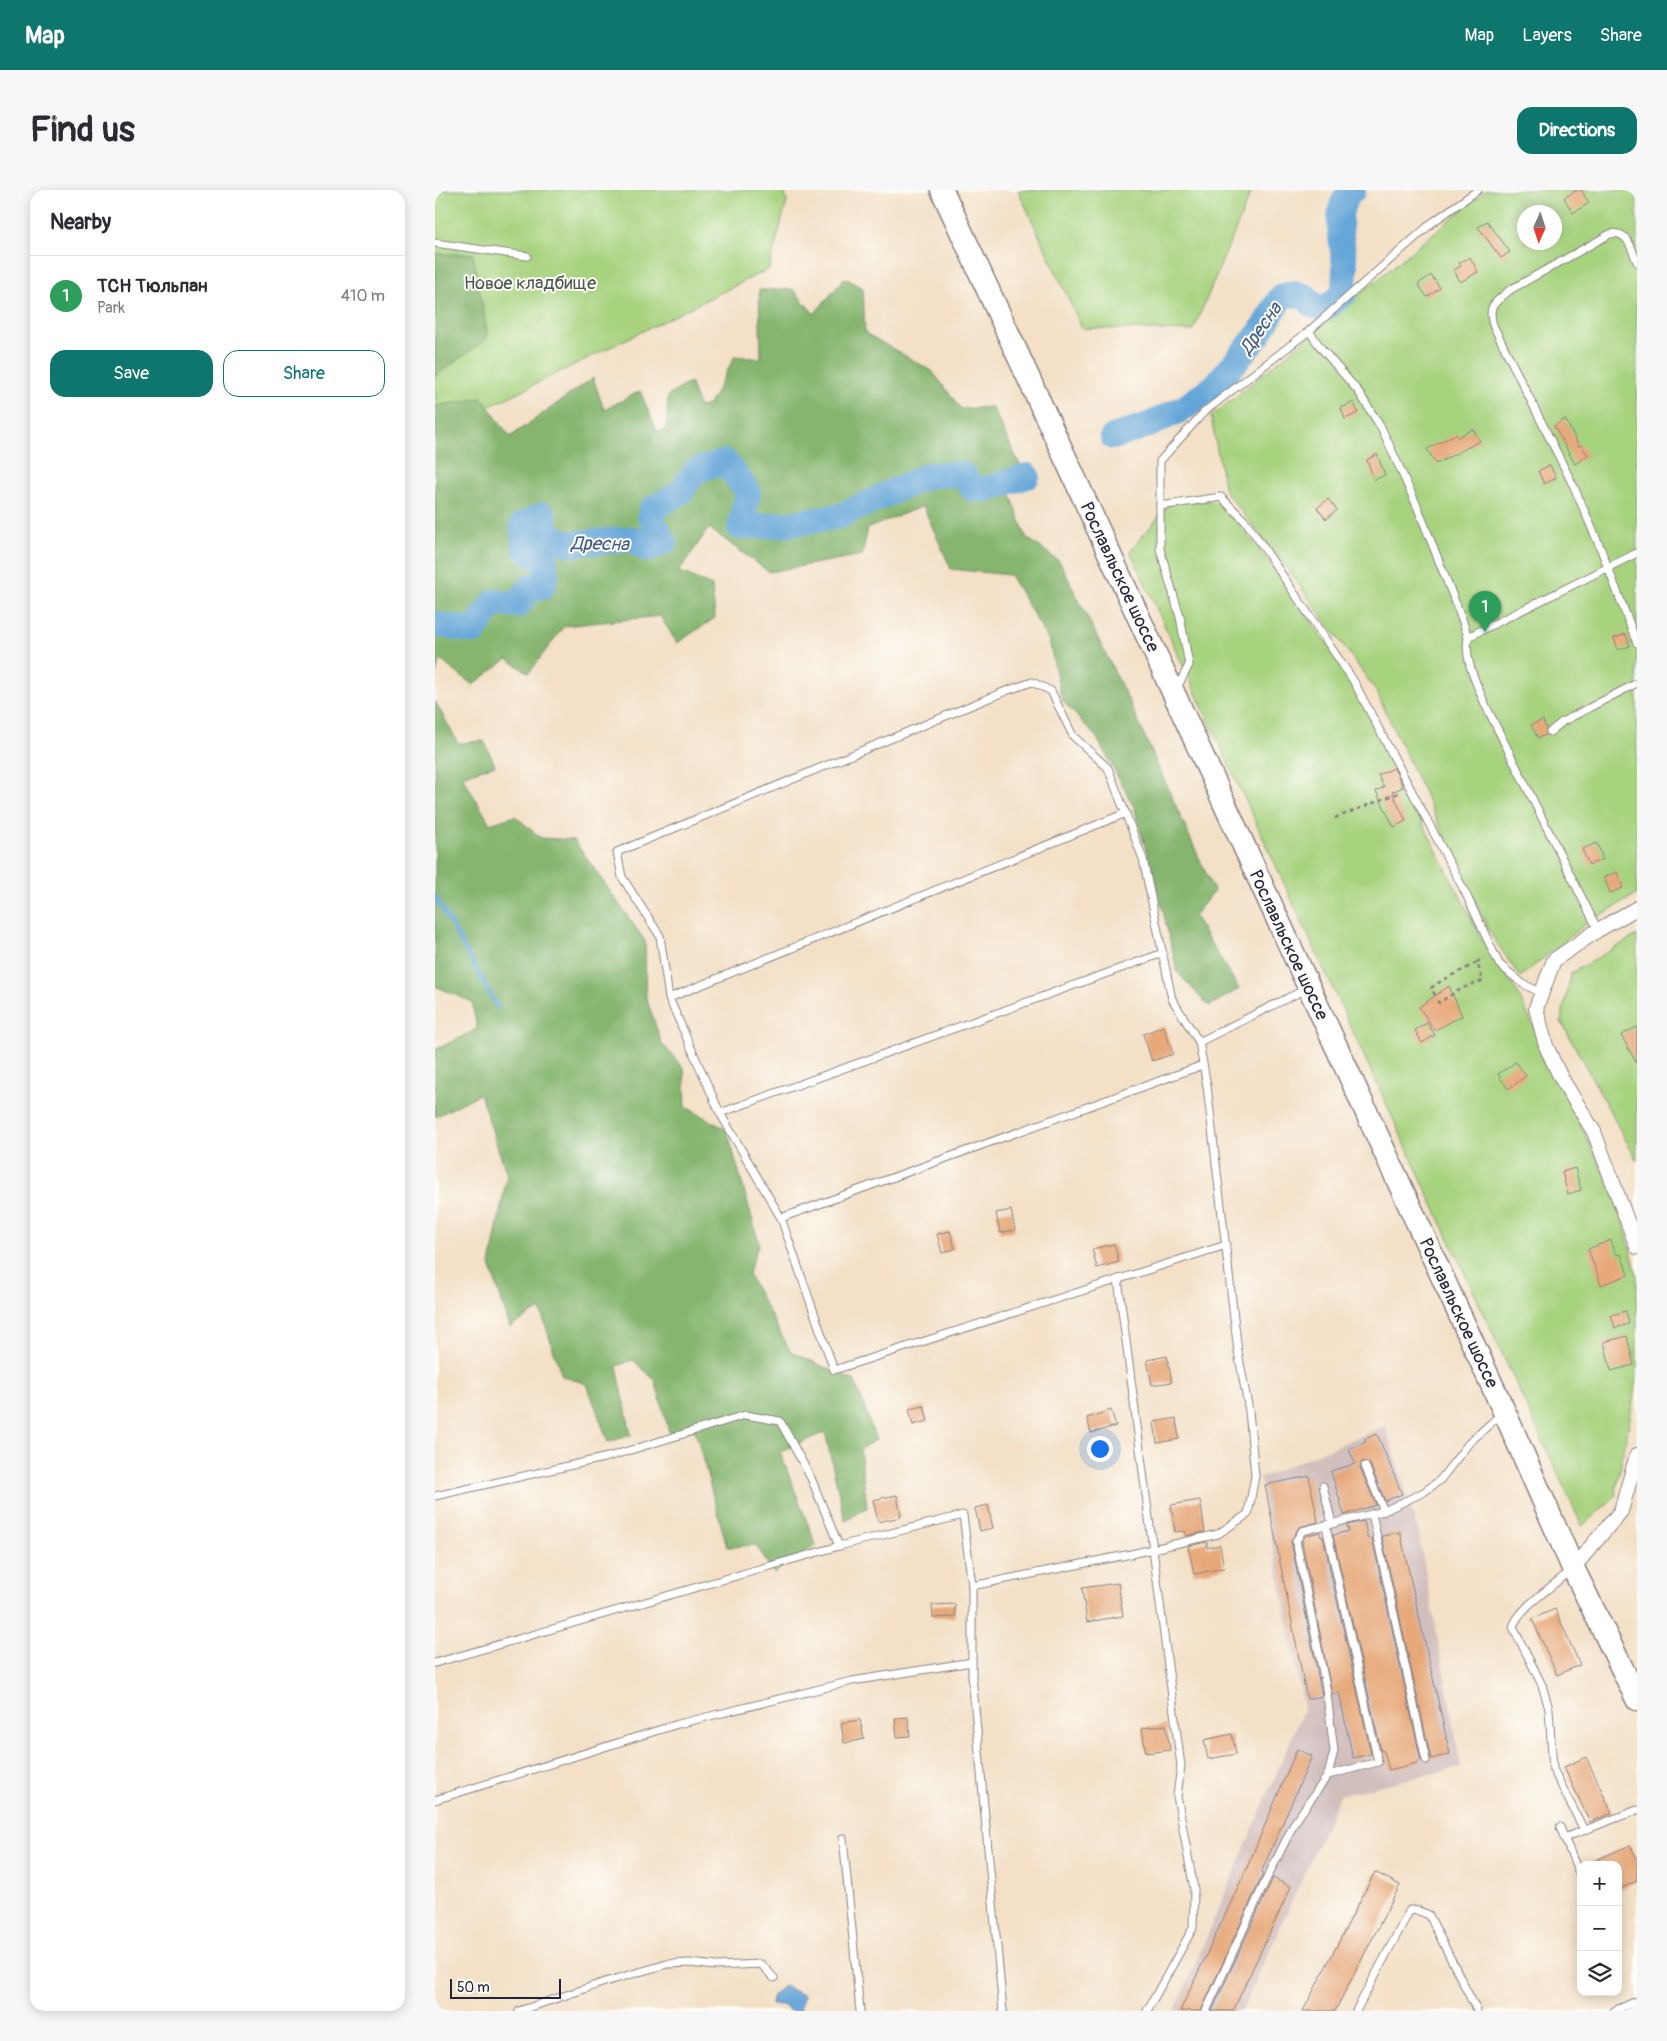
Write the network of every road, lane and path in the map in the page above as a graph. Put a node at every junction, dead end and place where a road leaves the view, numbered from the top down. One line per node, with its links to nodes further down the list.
1 (943, 190): 13 (main road, Рославльское шоссе)
2 (1478, 190): 6 (lane)
3 (435, 243): 4 (lane)
4 (527, 256)
5 (1637, 262): 9 (lane)
6 (1309, 331): 7 (lane); 10 (lane)
7 (1160, 506): 13 (lane); 15 (lane)
8 (1637, 553): 9 (lane)
9 (1607, 567): 10 (lane); 11 (lane)
10 (1468, 637): 19 (lane)
11 (1637, 644)
12 (1637, 684): 14 (lane)
13 (1174, 694): 23 (main road, Рославльское шоссе)
14 (1551, 732)
15 (1409, 788): 17 (path); 21 (lane)
16 (1126, 813): 20 (lane); 26 (lane); 26 (lane)
17 (1335, 818)
18 (1637, 908): 19 (street)
19 (1598, 930): 24 (street)
20 (1163, 953): 28 (lane); 30 (lane)
21 (1495, 954): 22 (path); 24 (lane)
22 (1477, 962): 25 (path); 27 (path)
23 (1309, 988): 28 (lane); 35 (main road, Рославльское шоссе)
24 (1541, 993): 33 (street)
25 (1435, 996)
26 (669, 998): 30 (lane)
27 (1437, 1001)
28 (1199, 1042): 29 (lane)
29 (1203, 1065): 31 (lane); 32 (lane)
30 (720, 1113): 31 (lane)
31 (781, 1218): 34 (lane)
32 (1226, 1245): 34 (lane); 44 (lane)
33 (1637, 1247)
34 (1118, 1279): 44 (lane)
35 (1504, 1411): 40 (lane); 45 (main road, Рославльское шоссе)
36 (1637, 1455): 45 (street)
37 (1365, 1466): 40 (lane)
38 (1323, 1486): 42 (lane)
39 (435, 1496): 43 (lane)
40 (1383, 1511): 41 (lane)
41 (1372, 1514): 42 (lane); 50 (lane)
42 (1329, 1525): 51 (lane); 51 (lane)
43 (839, 1546): 46 (lane); 48 (lane)
44 (1153, 1549): 46 (lane); 64 (lane)
45 (1573, 1568): 49 (main road, Рославльское шоссе); 55 (lane)
46 (972, 1586): 47 (lane)
47 (972, 1662): 52 (lane); 63 (lane)
48 (435, 1663)
49 (1637, 1699)
50 (1426, 1760)
51 (1328, 1775): 65 (lane)
52 (435, 1800)
53 (1637, 1810): 55 (lane)
54 (1560, 1827): 57 (lane)
55 (1584, 1830): 57 (lane)
56 (843, 1838): 62 (lane)
57 (1564, 1838): 58 (lane)
58 (1577, 1869)
59 (774, 1978): 61 (lane)
60 (1637, 2001): 68 (lane)
61 (519, 2011)
62 (860, 2011)
63 (1003, 2011)
64 (1147, 2011)
65 (1206, 2011)
66 (1356, 2011): 67 (lane)
67 (1477, 2011)
68 (1614, 2011)

